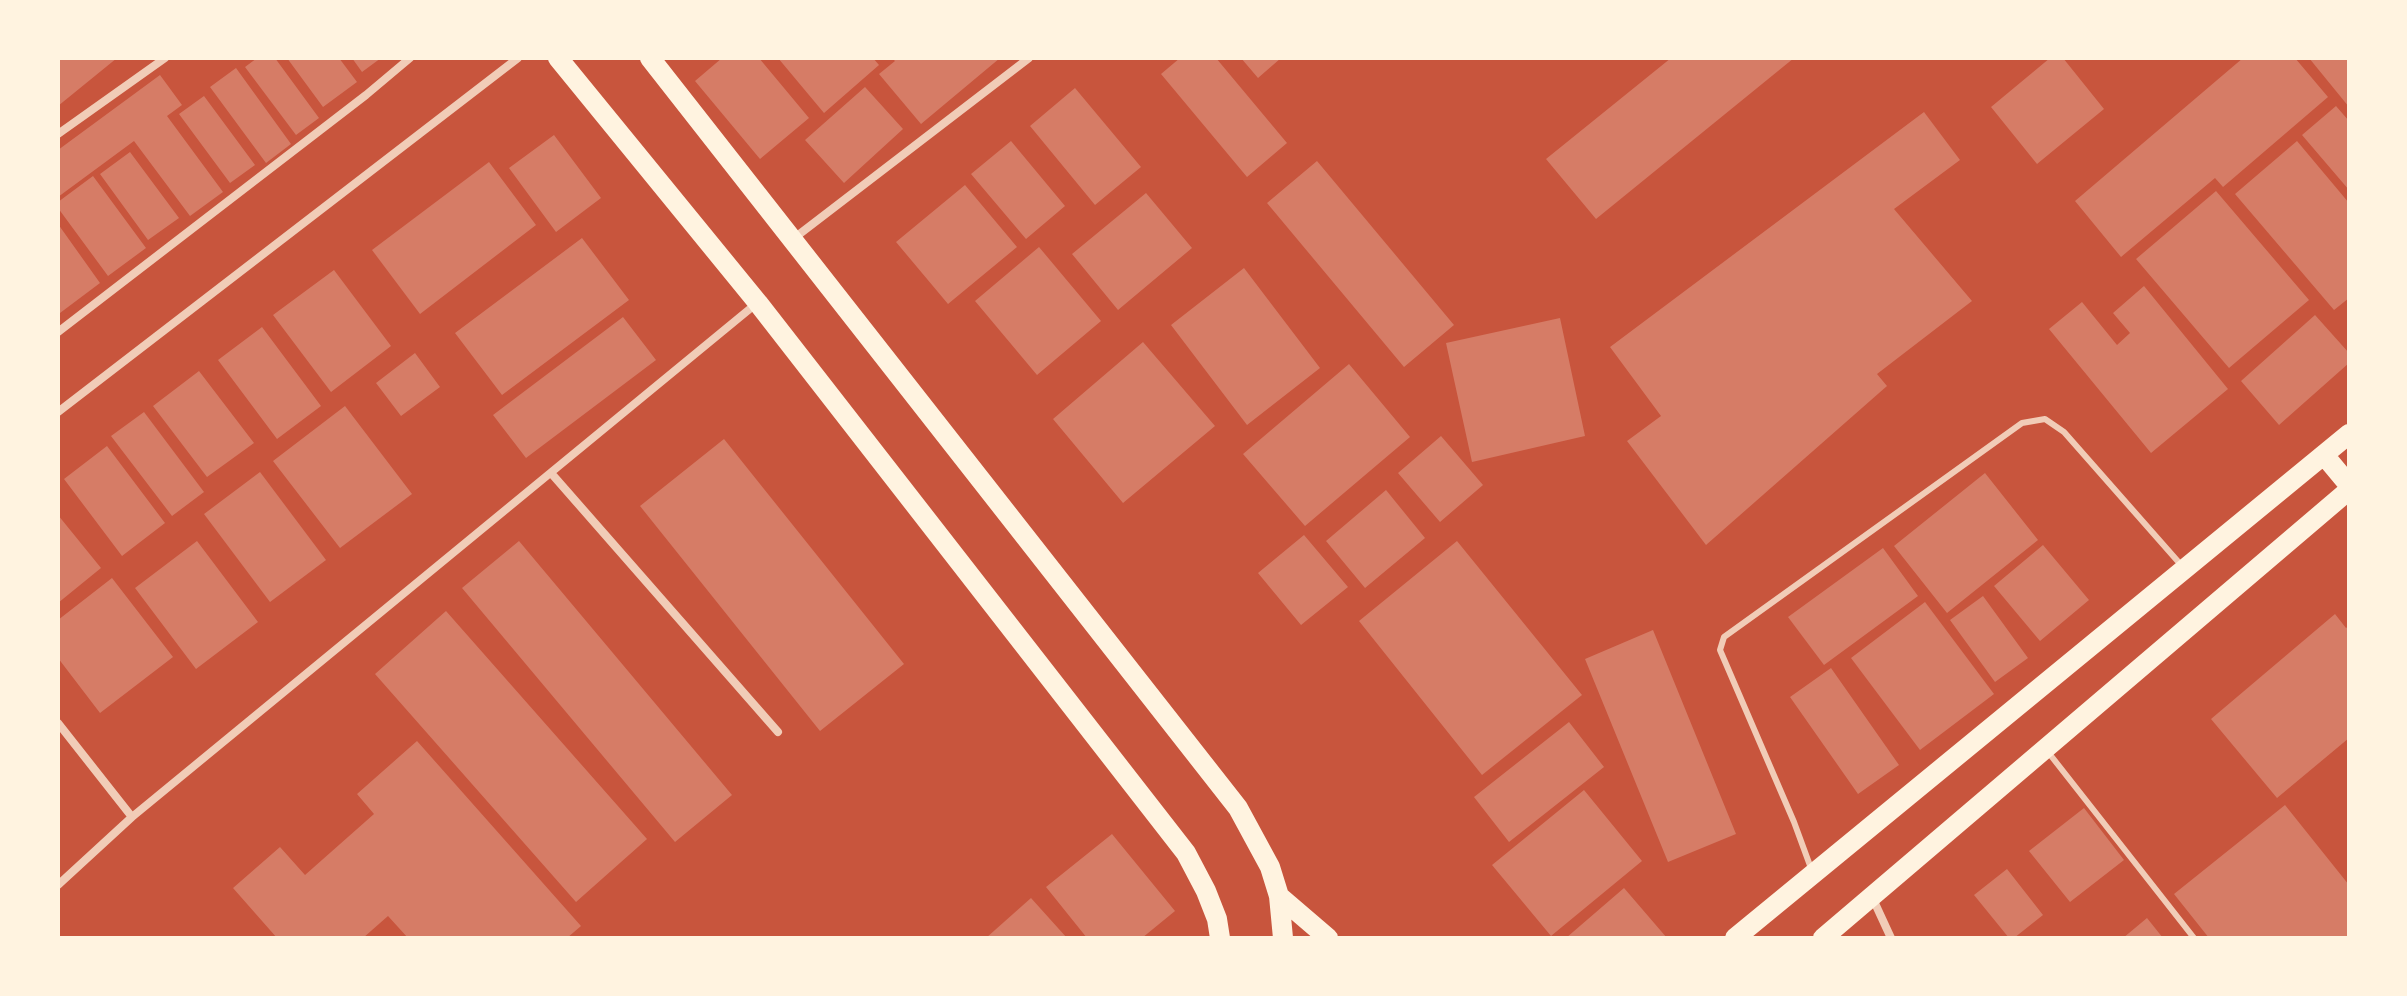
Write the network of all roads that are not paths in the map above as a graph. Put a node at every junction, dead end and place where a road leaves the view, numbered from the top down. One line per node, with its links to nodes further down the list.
1 (165, 58): 7 (street)
2 (410, 58): 10 (street)
3 (518, 58): 11 (street)
4 (558, 58): 9 (main road)
5 (650, 58): 8 (main road)
6 (1029, 58): 8 (street)
7 (58, 134)
8 (793, 240): 23 (main road)
9 (758, 303): 14 (street); 25 (main road)
10 (58, 332)
11 (58, 412)
12 (2349, 434): 13 (main road)
13 (2324, 455): 15 (main road); 16 (main road)
14 (551, 473): 18 (street); 20 (street)
15 (2349, 488): 19 (main road)
16 (2184, 568): 21 (main road); 21 (lane)
17 (58, 723): 20 (street)
18 (778, 732)
19 (2046, 750): 24 (main road); 31 (lane)
20 (132, 817): 22 (street)
21 (1813, 874): 28 (main road)
22 (58, 885)
23 (1279, 896): 26 (main road); 27 (main road)
24 (1872, 898): 29 (main road); 30 (street)
25 (1220, 938)
26 (1283, 938)
27 (1328, 938)
28 (1735, 938)
29 (1823, 938)
30 (1891, 938)
31 (2194, 938)

